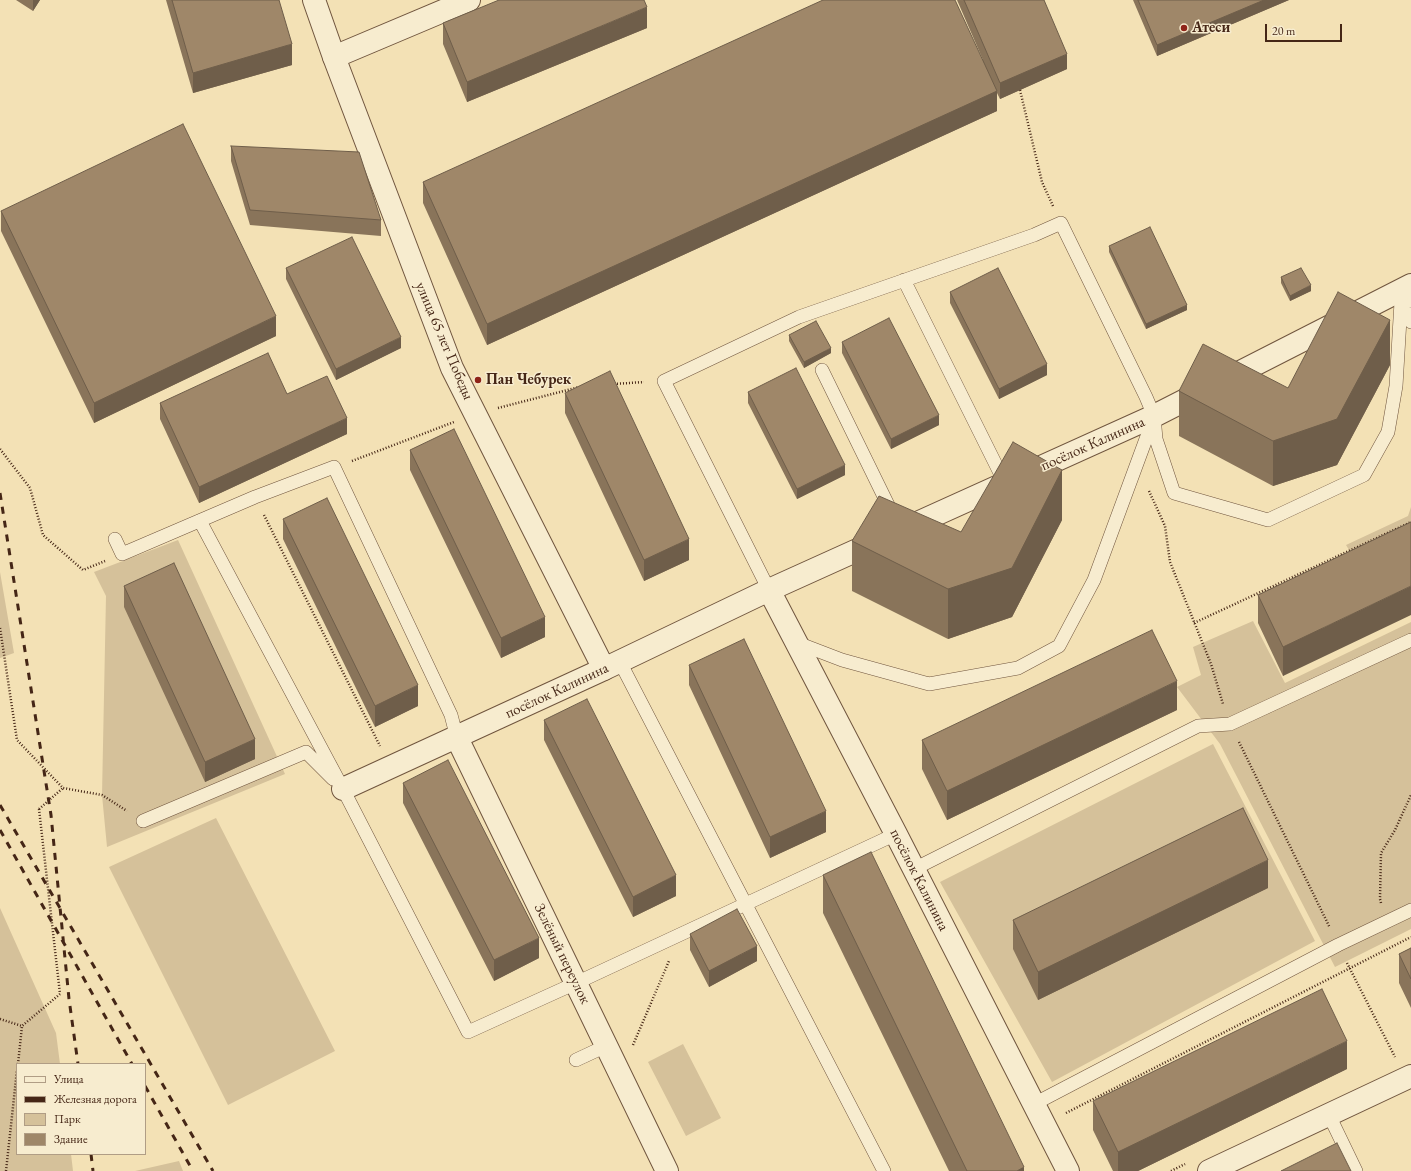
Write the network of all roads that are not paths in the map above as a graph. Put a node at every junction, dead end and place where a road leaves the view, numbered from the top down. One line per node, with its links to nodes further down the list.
1 (314, 0): 3 (street, улица 65 лет Победы)
2 (469, 0): 3 (street)
3 (334, 57): 16 (street, улица 65 лет Победы)
4 (904, 280): 8 (lane); 9 (lane); 13 (lane)
5 (1405, 295): 6 (lane); 8 (street, посёлок Калинина); 8 (lane)
6 (1411, 322)
7 (822, 370): 11 (lane)
8 (1154, 416): 9 (street, посёлок Калинина); 15 (lane)
9 (1005, 483): 11 (street, посёлок Калинина)
10 (200, 521): 12 (lane); 17 (lane); 18 (lane)
11 (900, 531): 13 (street, посёлок Калинина)
12 (115, 539)
13 (769, 590): 15 (street, посёлок Калинина); 16 (street, посёлок Калинина)
14 (1411, 640): 21 (lane)
15 (796, 642): 20 (street, посёлок Калинина)
16 (612, 665): 17 (street, посёлок Калинина); 22 (lane)
17 (458, 738): 18 (street, посёлок Калинина); 24 (street, Зелёный переулок)
18 (343, 789): 19 (lane); 24 (lane)
19 (143, 821)
20 (896, 834): 21 (street, посёлок Калинина); 22 (lane)
21 (914, 869): 28 (street, посёлок Калинина)
22 (746, 904): 24 (lane); 31 (lane)
23 (1411, 910): 28 (lane)
24 (576, 983): 25 (street, Зелёный переулок)
25 (606, 1046): 26 (lane); 30 (street, Зелёный переулок)
26 (576, 1060)
27 (1409, 1077): 29 (street)
28 (1034, 1104): 32 (street, посёлок Калинина)
29 (1329, 1115): 33 (street); 34 (lane)
30 (667, 1171)
31 (884, 1171)
32 (1068, 1171)
33 (1209, 1171)
34 (1356, 1171)

